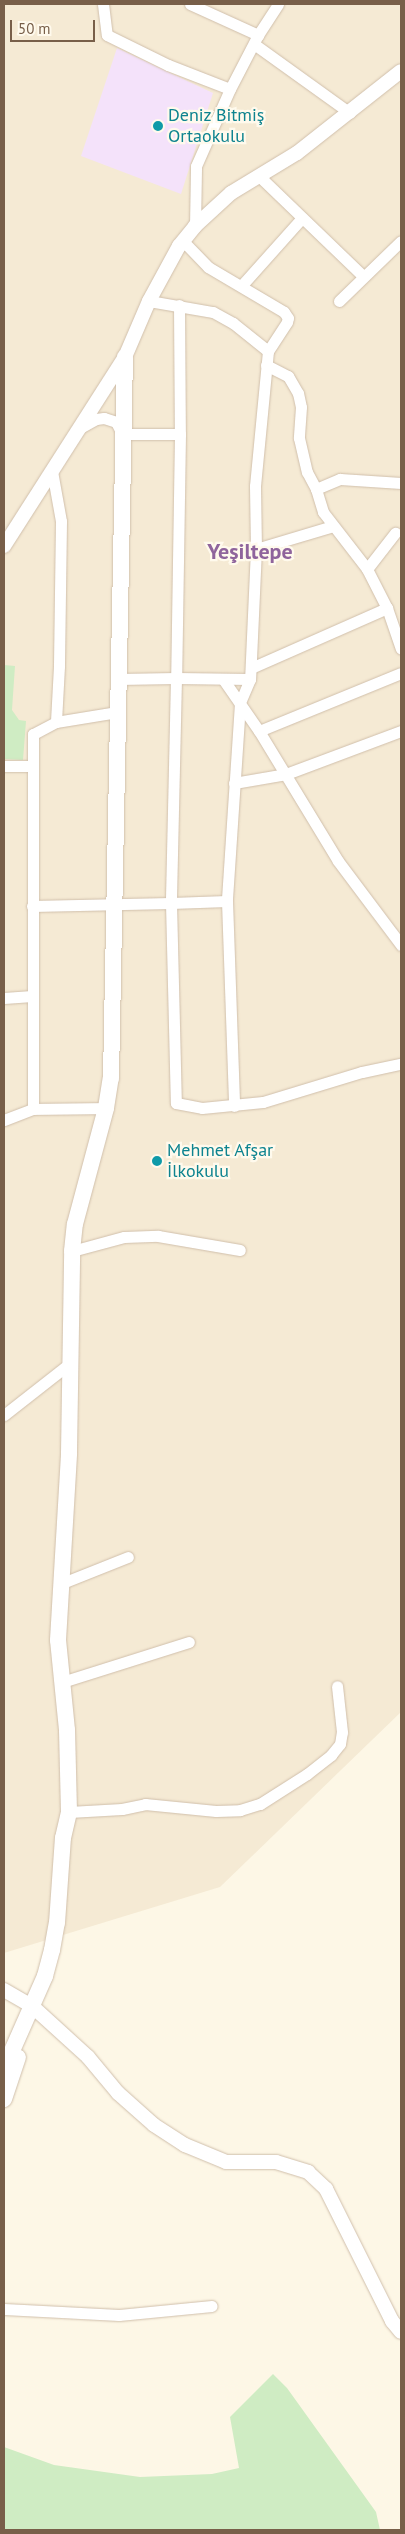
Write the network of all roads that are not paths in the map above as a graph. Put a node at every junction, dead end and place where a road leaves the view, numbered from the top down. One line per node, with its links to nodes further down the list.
1 (104, 4): 6 (street)
2 (190, 4): 4 (street)
3 (278, 4): 4 (street)
4 (256, 39): 6 (street); 7 (street)
5 (401, 70): 7 (street)
6 (230, 89): 10 (street)
7 (350, 113): 8 (street)
8 (258, 176): 9 (street); 10 (street)
9 (302, 218): 13 (street); 14 (street)
10 (195, 226): 11 (street)
11 (183, 241): 14 (street); 16 (street)
12 (401, 241): 13 (street)
13 (363, 276): 15 (street)
14 (242, 285): 18 (street)
15 (339, 300)
16 (150, 301): 17 (street); 19 (street)
17 (179, 305): 18 (street); 23 (street)
18 (268, 351): 20 (street)
19 (125, 357): 21 (street); 22 (main road)
20 (266, 365): 26 (street); 30 (street)
21 (77, 430): 22 (street); 24 (street)
22 (122, 434): 23 (street); 39 (main road)
23 (180, 434): 37 (street)
24 (52, 471): 29 (street); 42 (street)
25 (401, 483): 26 (street)
26 (316, 489): 27 (street)
27 (333, 526): 30 (street); 31 (street)
28 (395, 533): 31 (street)
29 (4, 546)
30 (256, 549): 35 (street)
31 (366, 569): 32 (street)
32 (387, 608): 33 (street); 35 (street)
33 (397, 620): 34 (street)
34 (401, 648)
35 (251, 674): 38 (street); 40 (street)
36 (401, 674): 43 (street)
37 (176, 678): 38 (street); 39 (street); 50 (street)
38 (223, 679): 40 (street)
39 (118, 680): 41 (main road)
40 (240, 703): 43 (street); 48 (street)
41 (116, 712): 42 (street); 52 (main road)
42 (56, 722): 46 (street)
43 (259, 731): 47 (street)
44 (401, 731): 47 (street)
45 (4, 766): 46 (street)
46 (32, 766): 51 (street)
47 (286, 774): 48 (street); 53 (street)
48 (234, 783): 49 (street)
49 (227, 901): 50 (street); 57 (street)
50 (171, 903): 52 (street); 57 (street)
51 (32, 906): 52 (street); 54 (street)
52 (115, 906): 58 (main road)
53 (401, 945)
54 (32, 996): 55 (street); 59 (street)
55 (4, 998)
56 (401, 1064): 57 (street)
57 (234, 1106)
58 (106, 1108): 59 (street); 62 (main road)
59 (33, 1109): 60 (street)
60 (4, 1120)
61 (240, 1250): 62 (street)
62 (72, 1251): 63 (main road)
63 (68, 1364): 64 (street); 66 (main road)
64 (4, 1415)
65 (128, 1556): 66 (street)
66 (60, 1584): 68 (main road)
67 (189, 1642): 68 (street)
68 (62, 1682): 70 (main road)
69 (338, 1686): 70 (street)
70 (68, 1819): 72 (main road)
71 (4, 1990): 72 (street)
72 (35, 2009): 73 (main road); 74 (main road); 77 (street)
73 (4, 2069)
74 (4, 2099)
75 (212, 2306): 76 (street)
76 (4, 2309)
77 (401, 2332)

